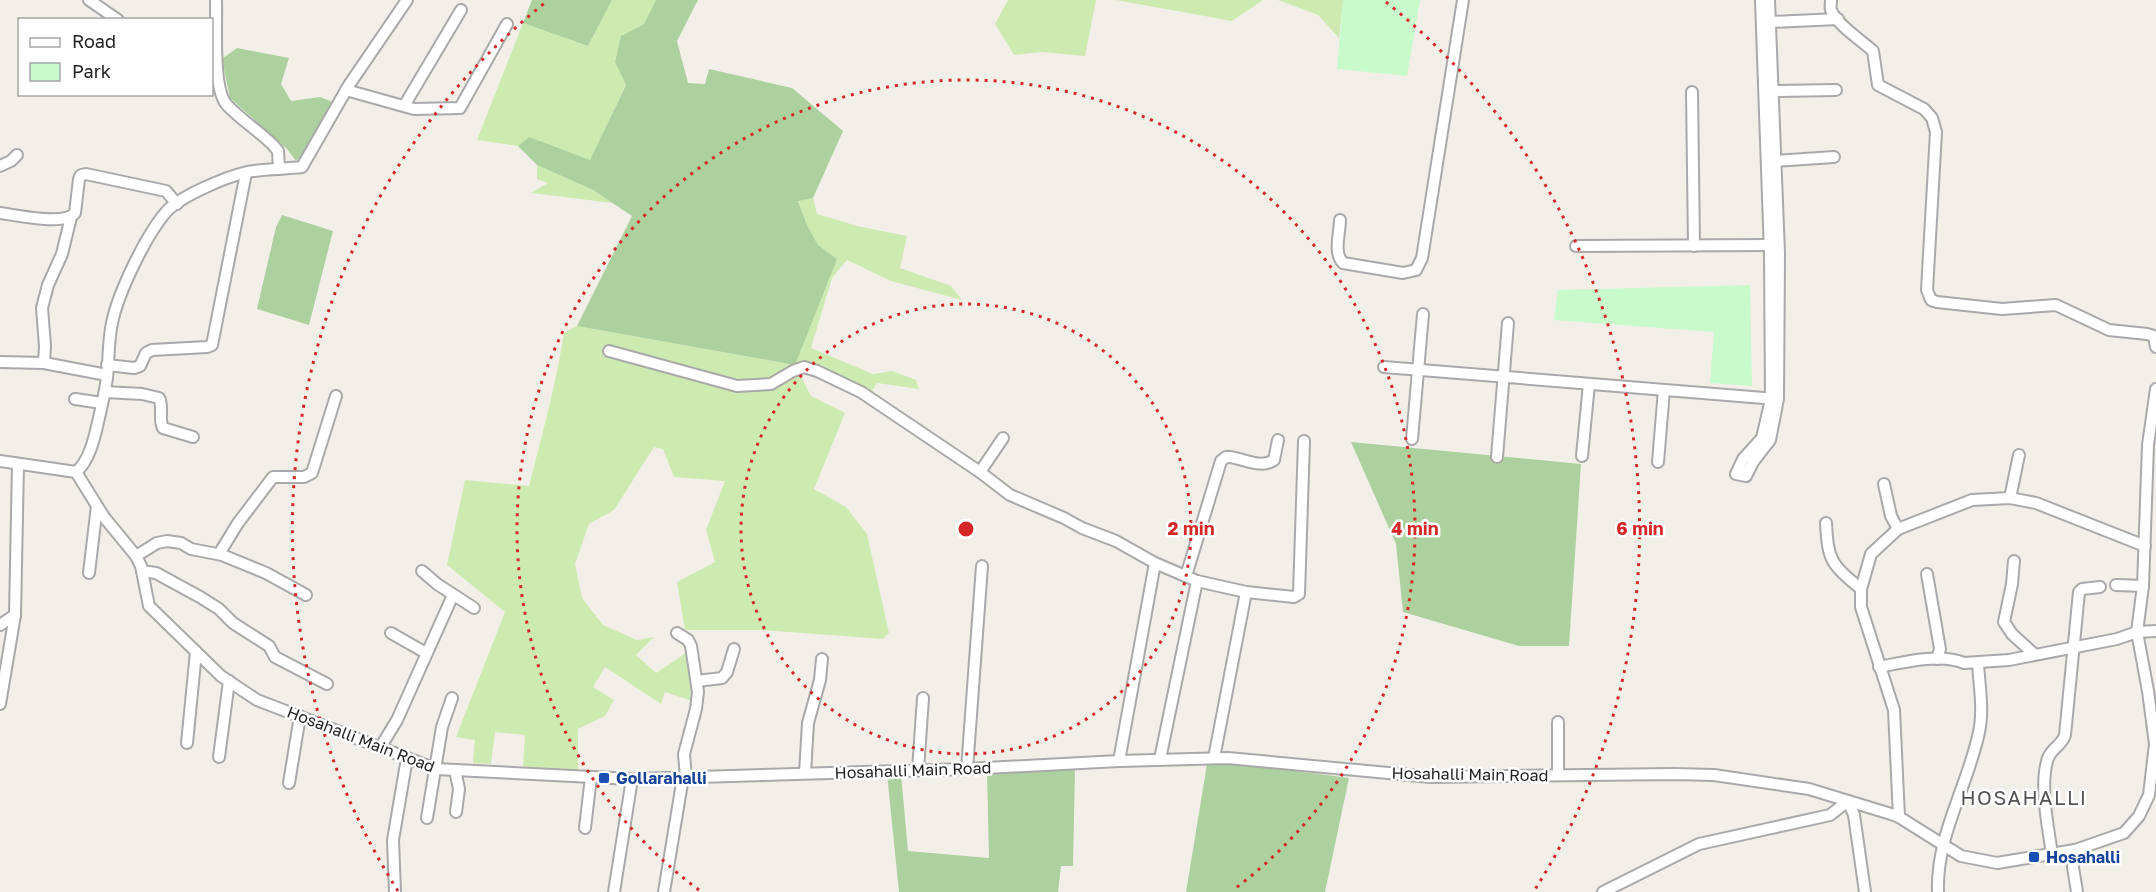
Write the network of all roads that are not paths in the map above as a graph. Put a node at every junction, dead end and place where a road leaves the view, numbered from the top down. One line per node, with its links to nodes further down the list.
1 (89, 0): 9 (street)
2 (216, 0): 13 (street)
3 (407, 0): 14 (street)
4 (1463, 0): 28 (street)
5 (1761, 0): 29 (street)
6 (1769, 0): 11 (street)
7 (1831, 0): 10 (street)
8 (461, 10): 18 (street)
9 (115, 18)
10 (1838, 19): 11 (street); 34 (street)
11 (1770, 22): 16 (street)
12 (507, 24): 18 (street)
13 (214, 58): 23 (street)
14 (346, 90): 18 (street); 23 (street)
15 (1836, 90): 16 (street)
16 (1773, 91): 21 (street)
17 (1692, 92): 31 (street)
18 (404, 106)
19 (17, 155): 22 (street)
20 (1834, 157): 21 (street)
21 (1775, 161): 48 (street)
22 (0, 166)
23 (279, 169): 24 (street)
24 (246, 172): 25 (street); 40 (street)
25 (177, 204): 27 (street); 40 (street)
26 (0, 213): 27 (street)
27 (71, 217): 37 (street)
28 (1340, 220)
29 (1770, 245): 31 (street); 48 (street)
30 (1576, 246): 31 (street)
31 (1694, 246)
32 (1423, 314): 39 (street)
33 (1508, 323): 41 (street)
34 (2156, 347)
35 (609, 351): 61 (street)
36 (0, 362): 37 (street)
37 (44, 363): 40 (street)
38 (1384, 367): 39 (street)
39 (1418, 369): 41 (street); 51 (street)
40 (107, 370): 46 (street)
41 (1503, 376): 42 (street); 56 (street)
42 (1589, 384): 44 (street); 55 (street)
43 (2156, 389): 68 (street, Hosahalli Main Road)
44 (1664, 390): 48 (street); 58 (street)
45 (336, 396): 69 (street)
46 (104, 397): 47 (street); 49 (street); 60 (street)
47 (75, 399)
48 (1774, 399): 62 (street)
49 (193, 437)
50 (1003, 438): 61 (street)
51 (1412, 439)
52 (1278, 440): 78 (street)
53 (1304, 441): 84 (street)
54 (2019, 455): 64 (street)
55 (1582, 456)
56 (1497, 457)
57 (0, 461): 59 (street)
58 (1658, 462)
59 (18, 465): 60 (street); 88 (street)
60 (76, 472): 65 (street, Hosahalli Main Road)
61 (980, 472): 72 (street)
62 (1741, 475)
63 (1884, 484): 67 (street)
64 (2010, 498): 67 (street); 68 (street)
65 (97, 506): 70 (street, Hosahalli Main Road); 76 (street)
66 (1826, 523): 83 (street)
67 (1898, 529): 83 (street)
68 (2145, 546): 81 (street, Hosahalli Main Road)
69 (219, 554): 70 (street); 85 (street)
70 (136, 556): 74 (street, Hosahalli Main Road)
71 (2014, 561): 98 (street)
72 (1155, 563): 78 (street); 118 (street)
73 (982, 566): 120 (street)
74 (142, 571): 96 (street, Hosahalli Main Road); 106 (street)
75 (422, 571): 86 (street)
76 (89, 573)
77 (1928, 574): 100 (street)
78 (1186, 576): 79 (street)
79 (1197, 581): 84 (street); 117 (street)
80 (2116, 585): 81 (street)
81 (2143, 586): 91 (street, Hosahalli Main Road)
82 (2100, 587): 94 (street)
83 (1860, 589): 102 (street)
84 (1246, 592): 116 (street)
85 (306, 595)
86 (453, 595): 87 (street); 97 (street)
87 (474, 608)
88 (15, 615): 89 (street); 109 (street)
89 (0, 625)
90 (2156, 631): 91 (street)
91 (2137, 632): 94 (street); 103 (street, Hosahalli Main Road)
92 (392, 633): 97 (street)
93 (677, 633): 105 (street)
94 (2073, 648): 98 (street); 136 (street)
95 (734, 649): 105 (street)
96 (196, 652): 104 (street, Hosahalli Main Road); 112 (street)
97 (426, 653): 113 (street)
98 (2034, 654): 101 (street)
99 (822, 659): 123 (street)
100 (1937, 659): 101 (street); 102 (street)
101 (1978, 663): 134 (street)
102 (1879, 667): 131 (street)
103 (2151, 678): 135 (street, Hosahalli Main Road)
104 (229, 681): 110 (street, Hosahalli Main Road); 114 (street)
105 (697, 681): 126 (street)
106 (327, 684)
107 (452, 698): 119 (street)
108 (923, 698): 122 (street)
109 (0, 704)
110 (300, 717): 113 (street, Hosahalli Main Road); 128 (street)
111 (1558, 722): 124 (street)
112 (187, 743)
113 (380, 748): 115 (street, Hosahalli Main Road)
114 (219, 757)
115 (407, 758): 119 (street, Hosahalli Main Road); 138 (street)
116 (1215, 758): 117 (street, Hosahalli Main Road); 124 (street, Hosahalli Main Road)
117 (1160, 759): 118 (street, Hosahalli Main Road)
118 (1119, 761): 120 (street, Hosahalli Main Road)
119 (436, 769): 121 (street, Hosahalli Main Road); 132 (street)
120 (967, 769): 122 (street, Hosahalli Main Road)
121 (455, 770): 125 (street, Hosahalli Main Road); 130 (street)
122 (918, 770): 123 (street, Hosahalli Main Road)
123 (806, 772): 126 (street, Hosahalli Main Road)
124 (1558, 775): 129 (street, Hosahalli Main Road)
125 (591, 777): 127 (street, Hosahalli Main Road); 133 (street)
126 (684, 777): 127 (street, Hosahalli Main Road); 140 (street)
127 (632, 779): 139 (street)
128 (289, 783)
129 (1848, 801): 131 (street, Hosahalli Main Road); 137 (street); 142 (street)
130 (456, 812)
131 (1899, 817): 134 (street, Hosahalli Main Road)
132 (427, 818)
133 (585, 828)
134 (1944, 845): 136 (street, Hosahalli Main Road); 143 (street)
135 (2075, 850): 136 (street, Hosahalli Main Road); 144 (street)
136 (2052, 854)
137 (1618, 888): 141 (street)
138 (395, 892)
139 (614, 892)
140 (664, 892)
141 (1603, 892)
142 (1865, 892)
143 (1938, 892)
144 (2078, 892)

